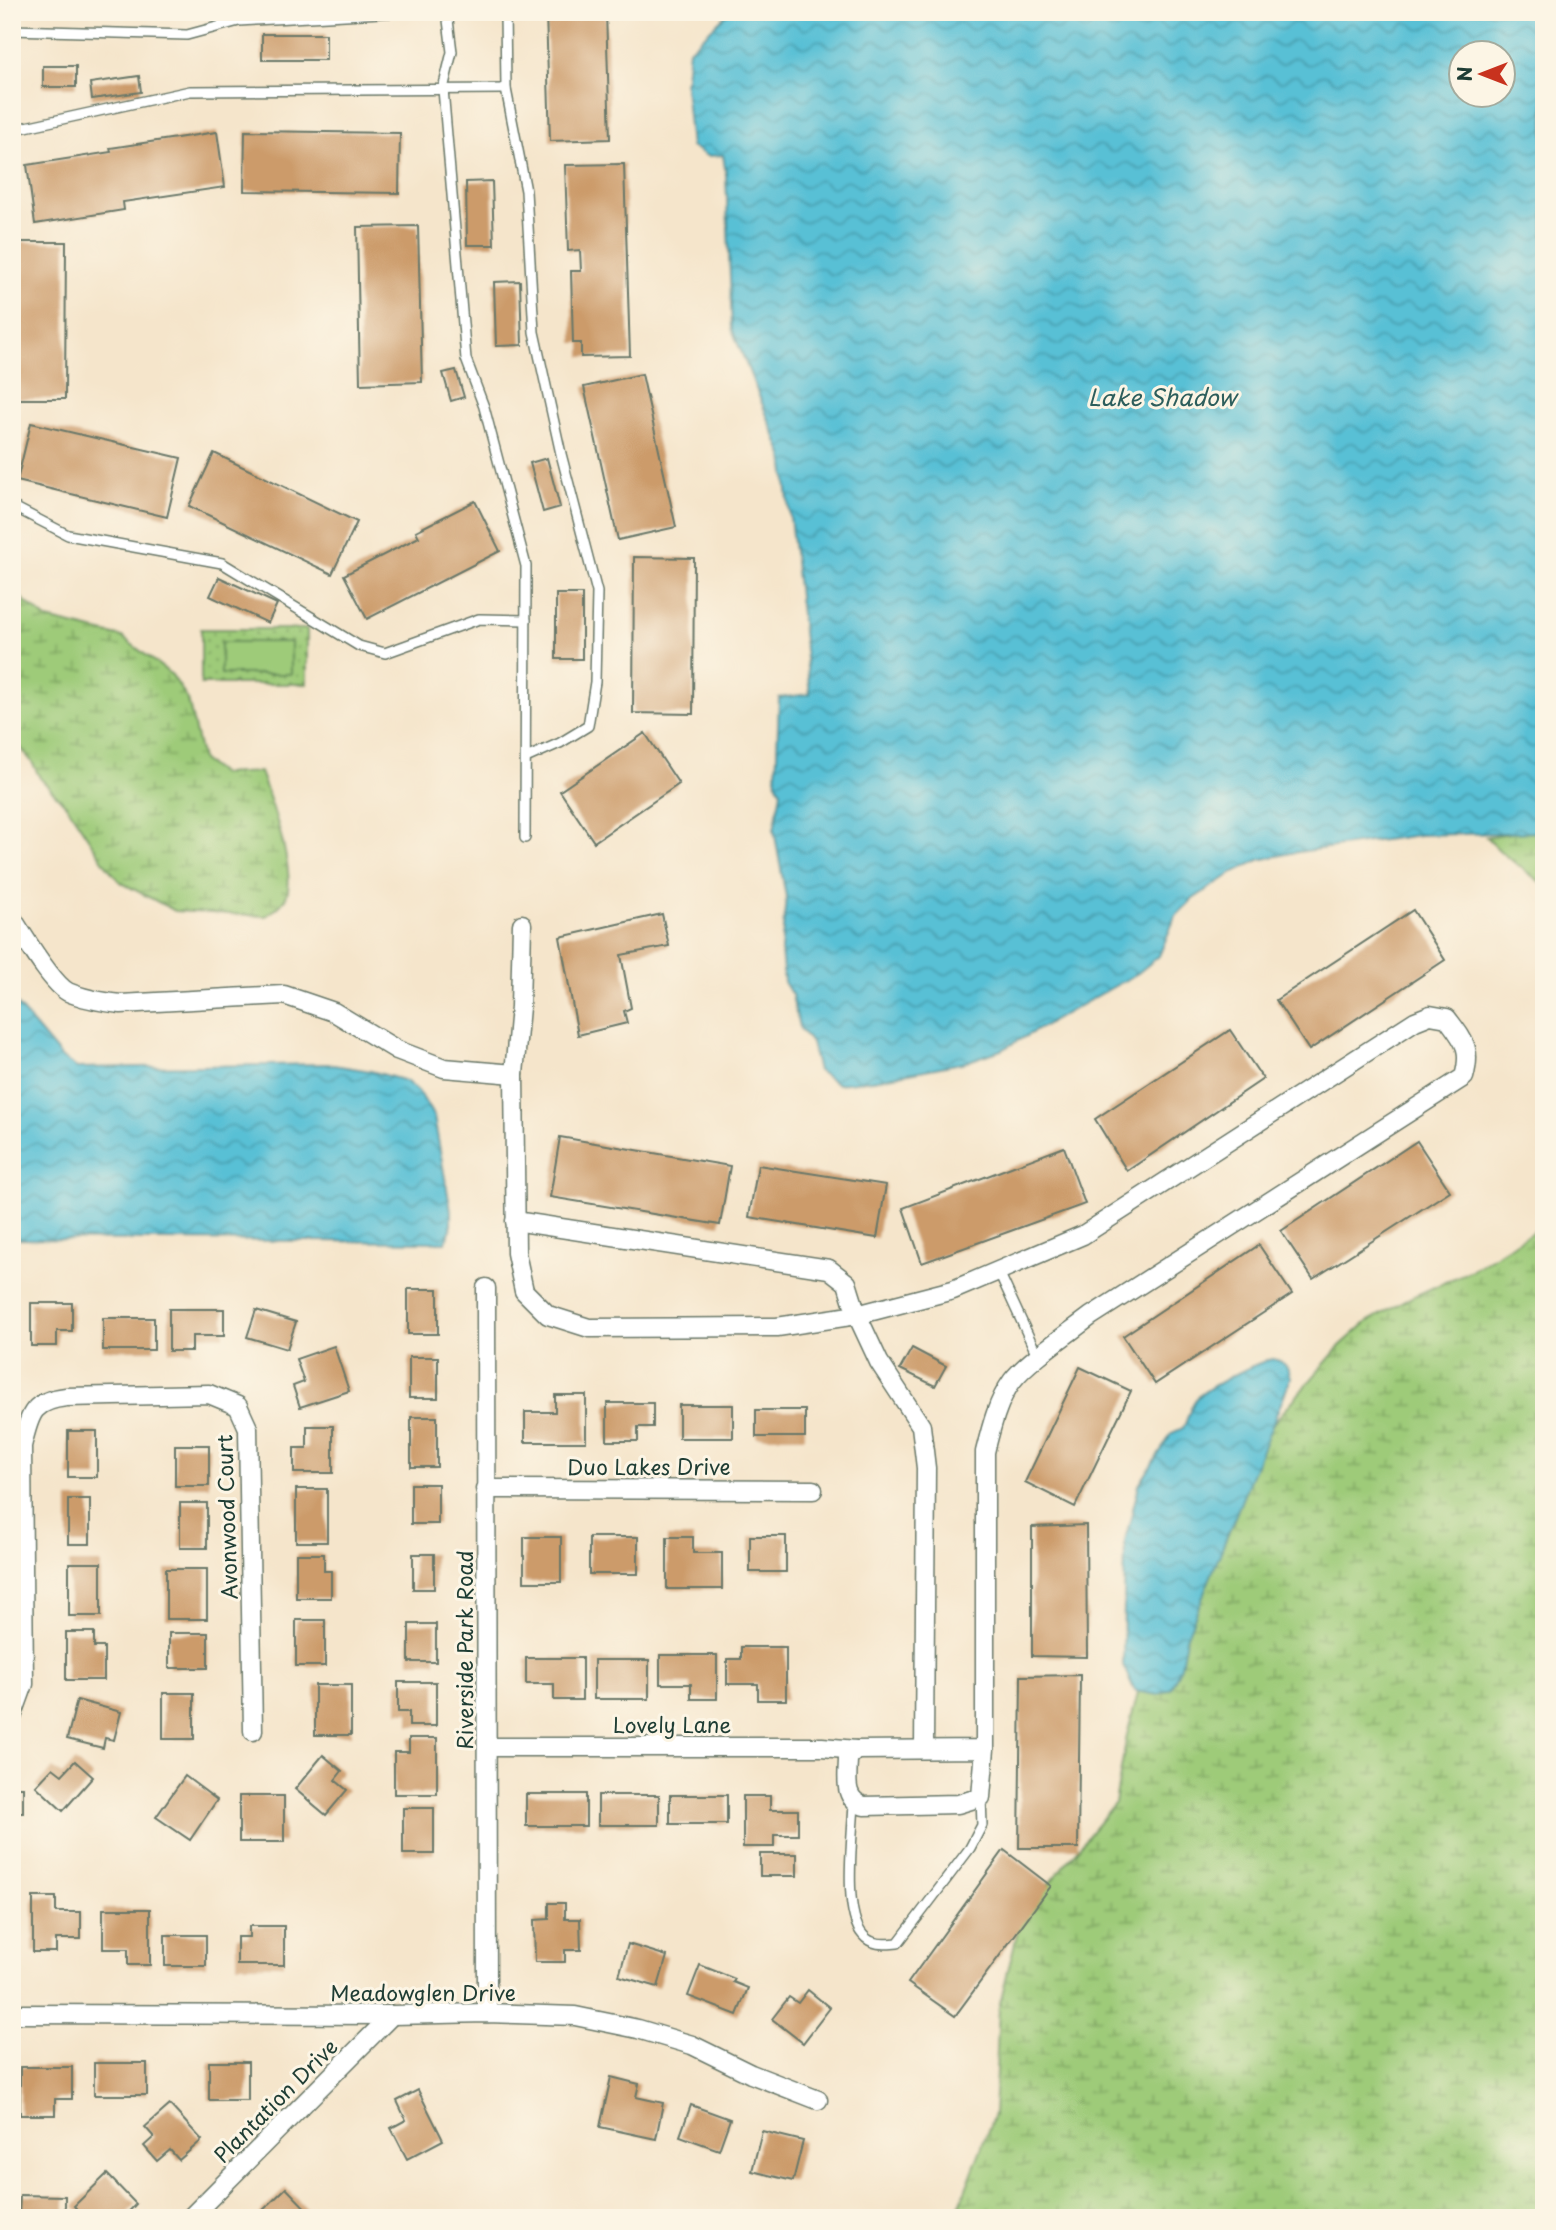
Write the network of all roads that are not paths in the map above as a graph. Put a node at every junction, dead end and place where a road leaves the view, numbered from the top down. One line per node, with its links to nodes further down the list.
1 (399, 12): 4 (lane)
2 (447, 12): 5 (lane)
3 (505, 12): 6 (lane)
4 (12, 30)
5 (443, 89): 6 (lane); 7 (lane); 9 (lane)
6 (506, 89): 10 (lane)
7 (12, 130)
8 (12, 506): 9 (lane)
9 (526, 620): 10 (lane)
10 (526, 758): 11 (lane)
11 (525, 838)
12 (12, 918): 14 (street)
13 (522, 925): 14 (street)
14 (514, 1074): 15 (street)
15 (515, 1221): 18 (street); 18 (street)
16 (999, 1272): 18 (street); 19 (lane); 19 (street)
17 (486, 1288): 20 (street, Riverside Park Road)
18 (857, 1315): 25 (street)
19 (1038, 1357): 26 (street)
20 (485, 1489): 21 (street, Duo Lakes Drive); 24 (street, Riverside Park Road)
21 (813, 1490)
22 (12, 1717): 23 (street, Avonwood Court)
23 (253, 1731)
24 (487, 1747): 27 (street, Lovely Lane); 30 (street, Riverside Park Road)
25 (924, 1748): 26 (street, Lovely Lane); 27 (street, Lovely Lane)
26 (985, 1749): 28 (street)
27 (856, 1750): 29 (street)
28 (981, 1797): 29 (street); 29 (lane)
29 (853, 1802)
30 (487, 2013): 32 (street, Meadowglen Drive); 33 (street, Meadowglen Drive)
31 (12, 2014): 32 (street, Meadowglen Drive)
32 (392, 2015): 34 (street, Plantation Drive)
33 (818, 2100)
34 (190, 2218)

